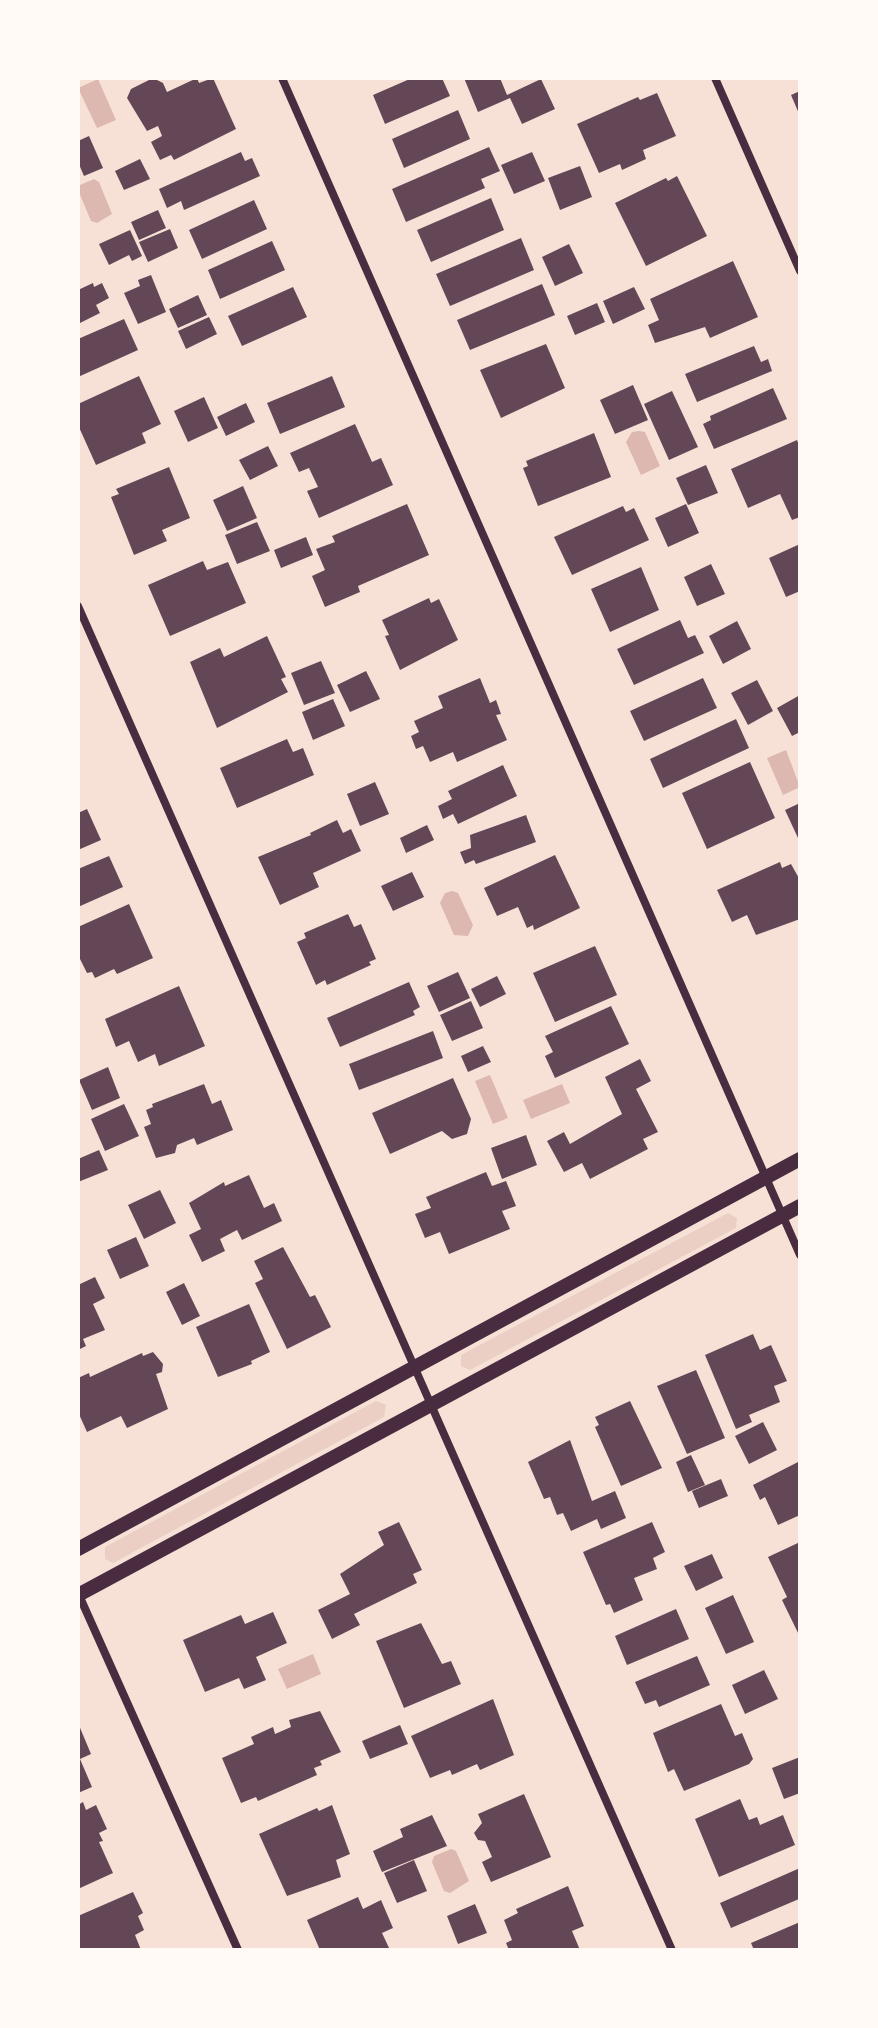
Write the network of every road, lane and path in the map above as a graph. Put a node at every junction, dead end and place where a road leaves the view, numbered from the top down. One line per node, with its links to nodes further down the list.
1 (282, 78): 6 (street)
2 (715, 78): 3 (street)
3 (800, 271)
4 (78, 606): 10 (street)
5 (800, 1159): 6 (street)
6 (766, 1177): 8 (street); 10 (street)
7 (800, 1206): 8 (street)
8 (783, 1215): 9 (street); 11 (street)
9 (800, 1255)
10 (414, 1367): 11 (street); 12 (street)
11 (431, 1406): 13 (street); 15 (street)
12 (78, 1549)
13 (78, 1594): 14 (street)
14 (238, 1950)
15 (672, 1950)

